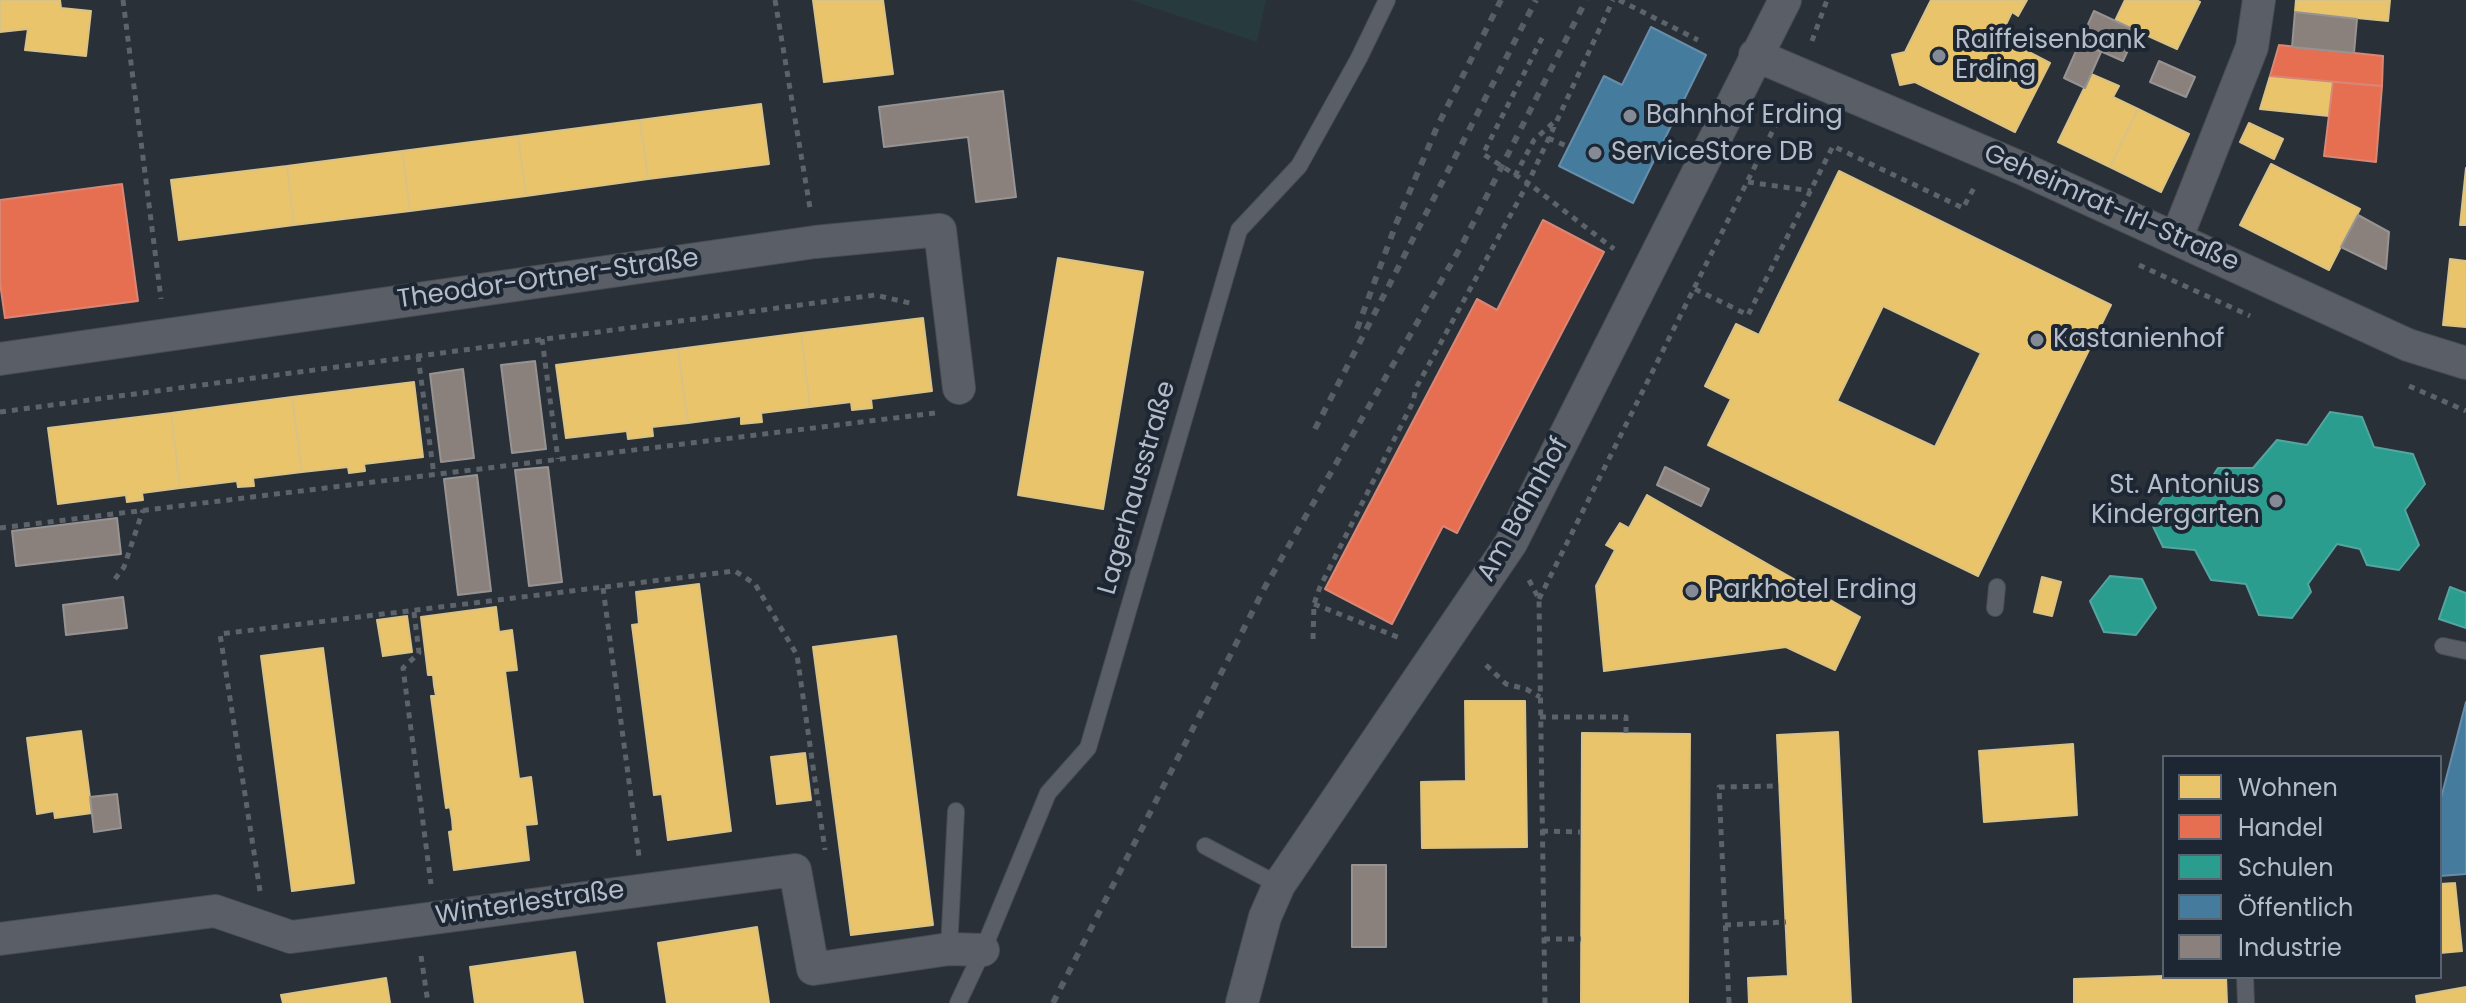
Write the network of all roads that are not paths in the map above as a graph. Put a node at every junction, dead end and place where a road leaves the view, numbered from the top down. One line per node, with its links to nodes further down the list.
1 (1387, 0): 18 (lane, Lagerhausstraße)
2 (1785, 0): 4 (street, Am Bahnhof)
3 (2259, 0): 5 (street)
4 (1755, 55): 5 (street, Geheimrat-Irl-Straße); 15 (street, Am Bahnhof)
5 (2177, 237): 7 (street, Geheimrat-Irl-Straße)
6 (0, 359): 8 (street, Theodor-Ortner-Straße)
7 (2466, 363)
8 (950, 400)
9 (1997, 587): 10 (lane)
10 (1995, 608)
11 (2443, 646): 12 (lane)
12 (2466, 651)
13 (956, 811): 17 (lane)
14 (1205, 846): 15 (lane)
15 (1279, 885): 21 (street, Am Bahnhof)
16 (0, 939): 17 (street, Winterlestraße)
17 (949, 949): 18 (street)
18 (983, 950): 20 (lane, Lagerhausstraße)
19 (2245, 979): 22 (lane)
20 (958, 1003)
21 (1242, 1003)
22 (2246, 1003)

